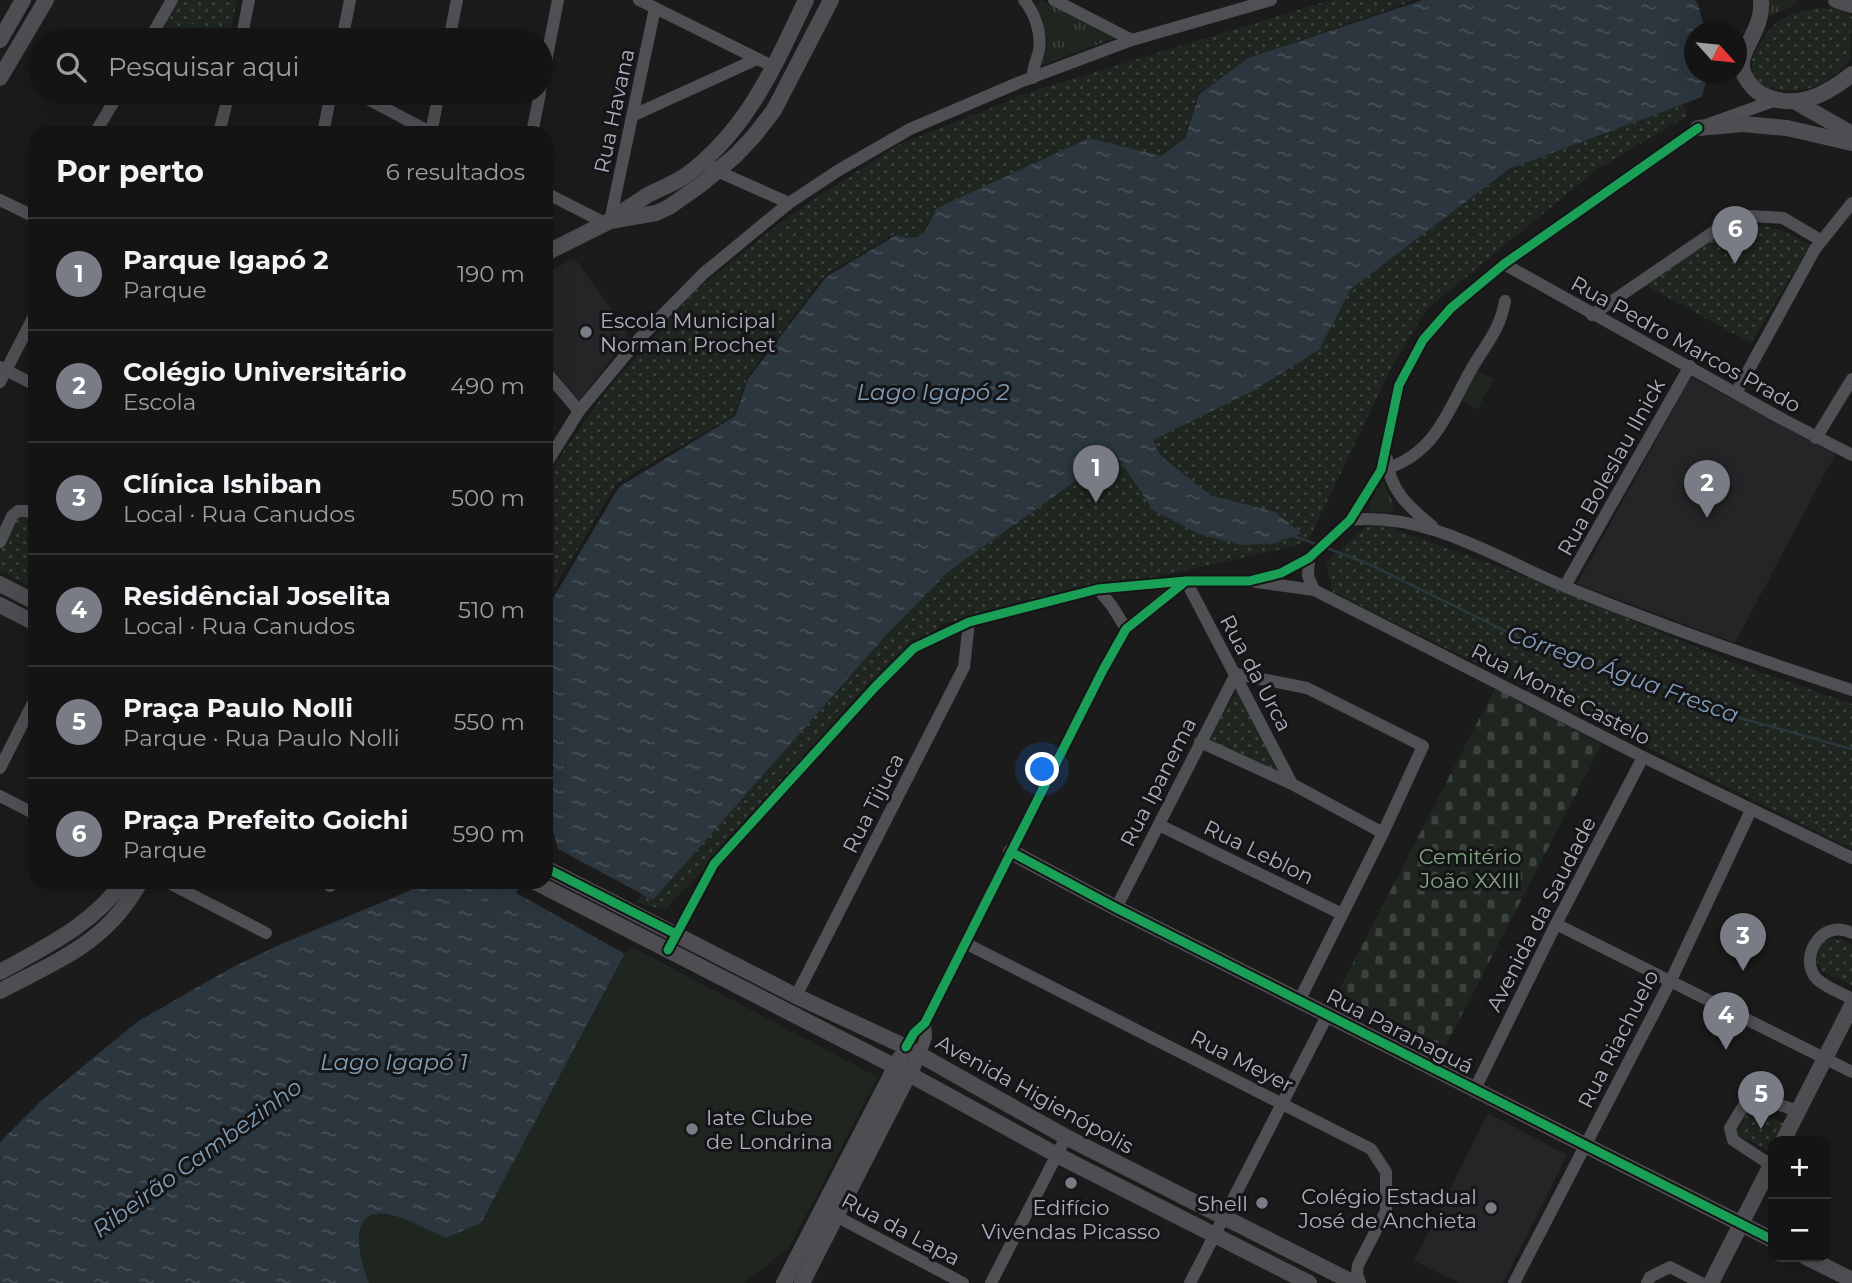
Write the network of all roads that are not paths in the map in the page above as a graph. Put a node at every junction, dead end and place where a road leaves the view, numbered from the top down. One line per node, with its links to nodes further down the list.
1 (23, 0): 23 (main road)
2 (46, 0): 27 (main road)
3 (171, 0): 18 (street)
4 (249, 0): 19 (street)
5 (350, 0): 20 (street)
6 (457, 0): 21 (street)
7 (558, 0): 22 (street)
8 (639, 0): 17 (street)
9 (806, 0): 26 (main road)
10 (831, 0): 49 (main road)
11 (1024, 0): 29 (street)
12 (1054, 0): 24 (street)
13 (1272, 0): 24 (street)
14 (1761, 0): 30 (main road)
15 (1836, 0): 16 (main road)
16 (1852, 5)
17 (655, 8): 25 (street); 38 (street, Rua Havana)
18 (156, 28)
19 (244, 28)
20 (344, 28)
21 (451, 28)
22 (553, 28)
23 (0, 40)
24 (1132, 40): 29 (street)
25 (757, 59): 26 (street); 38 (street)
26 (774, 67): 48 (main road)
27 (2, 68)
28 (1852, 74): 31 (main road)
29 (1033, 78): 52 (street)
30 (1776, 100): 31 (main road); 45 (street)
31 (1796, 102): 46 (main road)
32 (112, 105): 39 (street)
33 (226, 105): 40 (street)
34 (329, 105): 41 (street)
35 (378, 105): 42 (street)
36 (437, 105): 43 (street)
37 (538, 105): 44 (street)
38 (634, 115): 55 (street, Rua Havana)
39 (99, 126)
40 (221, 126)
41 (324, 126)
42 (418, 126)
43 (432, 126)
44 (533, 126)
45 (1698, 128): 47 (main road); 58 (street)
46 (1852, 134)
47 (1852, 143)
48 (705, 159): 49 (street); 55 (main road)
49 (717, 171): 52 (street); 55 (main road)
50 (553, 196): 55 (street)
51 (0, 200): 54 (street)
52 (789, 203): 68 (street)
53 (1852, 203): 56 (street)
54 (28, 214)
55 (607, 222): 57 (main road)
56 (1822, 241): 60 (street); 67 (street)
57 (553, 249)
58 (1504, 264): 60 (street, Rua Pedro Marcos Prado); 70 (street)
59 (1505, 301): 73 (street)
60 (1592, 315): 62 (street, Rua Pedro Marcos Prado)
61 (28, 327): 63 (street)
62 (1690, 366): 67 (street, Rua Pedro Marcos Prado); 82 (street, Rua Boleslau Ilnick)
63 (2, 373): 66 (street)
64 (1852, 379): 69 (street)
65 (553, 380): 68 (street)
66 (28, 382)
67 (1737, 393): 69 (street, Rua Pedro Marcos Prado)
68 (579, 411): 71 (street)
69 (1816, 438): 72 (street, Rua Pedro Marcos Prado)
70 (1386, 447): 73 (street); 75 (street)
71 (553, 453)
72 (1852, 455)
73 (1388, 468): 76 (street)
74 (28, 513): 77 (street)
75 (1346, 524): 76 (street); 78 (street)
76 (1435, 529): 82 (street)
77 (0, 542)
78 (1310, 557): 80 (street); 84 (street)
79 (1186, 580): 80 (street); 83 (street); 89 (street); 90 (street, Rua da Urca)
80 (1249, 581): 84 (street, Rua Monte Castelo)
81 (0, 584): 85 (main road)
82 (1565, 586): 91 (street)
83 (1098, 589): 88 (street); 89 (street)
84 (1314, 590): 94 (street, Rua Monte Castelo)
85 (28, 598)
86 (0, 604): 87 (main road)
87 (28, 618)
88 (969, 622): 115 (street); 121 (street, Rua Tijuca)
89 (1126, 629): 102 (street)
90 (1236, 674): 93 (street, Rua Ipanema); 96 (street, Rua da Urca); 101 (street)
91 (1852, 690)
92 (28, 713): 95 (street)
93 (1200, 742): 96 (street); 100 (street, Rua Ipanema)
94 (1643, 757): 99 (street, Rua Monte Castelo); 112 (street, Avenida da Saudade)
95 (0, 768)
96 (1292, 784): 101 (street)
97 (0, 796): 98 (street)
98 (28, 810)
99 (1751, 810): 103 (street, Rua Monte Castelo); 119 (street, Rua Riachuelo)
100 (1159, 825): 110 (street, Rua Ipanema); 111 (street, Rua Leblon)
101 (1383, 833): 111 (street)
102 (1010, 852): 110 (main road, Rua Paranaguá); 116 (street)
103 (1852, 858)
104 (553, 872): 115 (main road, Avenida Higienópolis)
105 (121, 889): 109 (main road)
106 (133, 889): 109 (main road)
107 (181, 889): 113 (street)
108 (549, 889): 117 (main road, Avenida Higienópolis)
109 (116, 906): 118 (main road); 120 (main road)
110 (1116, 908): 122 (main road, Rua Paranaguá)
111 (1342, 915): 122 (street)
112 (1556, 923): 119 (street); 130 (street, Avenida da Saudade)
113 (266, 933)
114 (1852, 933): 123 (street)
115 (676, 934): 117 (street); 121 (main road, Avenida Higienópolis)
116 (965, 943): 126 (street); 131 (street, Rua Meyer)
117 (668, 950): 128 (main road, Avenida Higienópolis)
118 (0, 972)
119 (1671, 980): 127 (street); 135 (street, Rua Riachuelo)
120 (0, 991)
121 (796, 996): 126 (main road, Avenida Higienópolis)
122 (1300, 999): 125 (main road, Rua Paranaguá)
123 (1852, 999)
124 (1852, 1005): 127 (main road)
125 (1328, 1014): 130 (main road, Rua Paranaguá); 131 (street)
126 (913, 1051): 128 (main road); 134 (main road, Avenida Higienópolis)
127 (1825, 1058): 129 (street); 132 (main road)
128 (903, 1071): 136 (main road, Avenida Higienópolis); 139 (main road)
129 (1852, 1072)
130 (1475, 1089): 135 (main road, Rua Paranaguá)
131 (1283, 1104): 140 (street); 153 (street, Rua Meyer)
132 (1798, 1111): 133 (main road); 137 (street)
133 (1786, 1136)
134 (1066, 1137): 136 (street); 140 (main road, Avenida Higienópolis)
135 (1585, 1144): 141 (main road, Rua Paranaguá); 154 (street, Rua Riachuelo)
136 (1057, 1155): 142 (main road, Avenida Higienópolis); 149 (street)
137 (1768, 1161)
138 (1768, 1171): 141 (main road)
139 (829, 1212): 146 (main road); 147 (main road); 148 (street, Rua da Lapa)
140 (1223, 1217): 142 (street); 152 (main road, Avenida Higienópolis)
141 (1741, 1224): 143 (main road, Rua Paranaguá); 157 (main road)
142 (1215, 1234): 150 (street); 151 (main road, Avenida Higienópolis)
143 (1768, 1238)
144 (1816, 1262): 145 (main road)
145 (1852, 1280)
146 (783, 1283)
147 (802, 1283)
148 (963, 1283)
149 (991, 1283)
150 (1190, 1283)
151 (1309, 1283)
152 (1354, 1283)
153 (1360, 1283)
154 (1514, 1283)
155 (1647, 1283): 156 (street)
156 (1701, 1283)
157 (1711, 1283)

